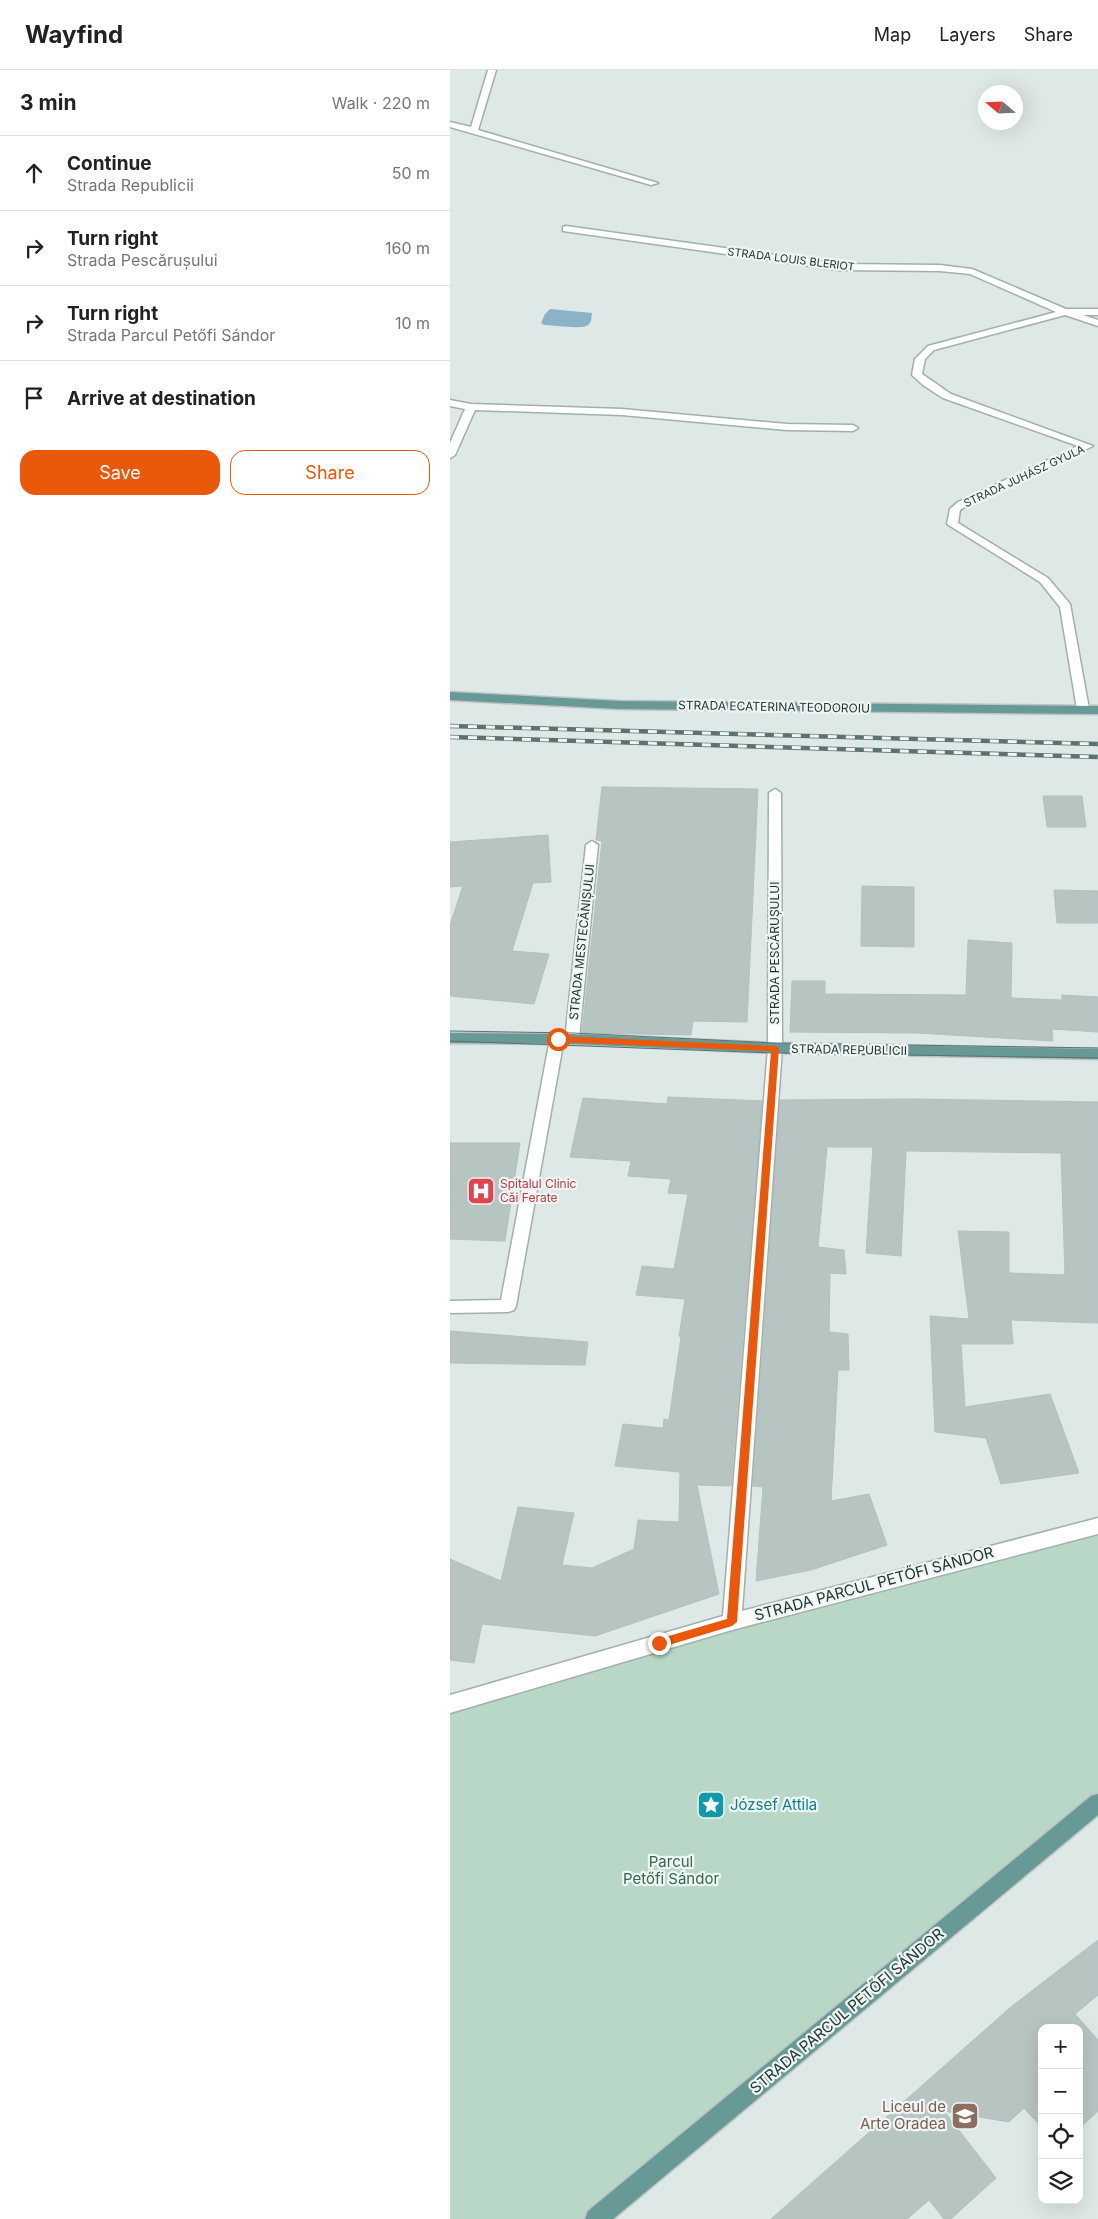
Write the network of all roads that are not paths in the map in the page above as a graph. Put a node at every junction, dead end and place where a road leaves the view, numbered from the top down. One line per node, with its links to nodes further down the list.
1 (492, 70): 3 (street)
2 (450, 124): 3 (street)
3 (474, 130): 4 (street)
4 (654, 183)
5 (566, 229): 6 (street, STRADA LOUIS BLERIOT)
6 (1065, 312): 7 (street); 8 (street, STRADA LOUIS BLERIOT); 12 (street, STRADA JUHÁSZ GYULA)
7 (1098, 312)
8 (1098, 323)
9 (450, 403): 10 (street)
10 (471, 407): 11 (street); 13 (street)
11 (853, 428)
12 (1093, 446): 15 (street, STRADA JUHÁSZ GYULA)
13 (450, 455)
14 (450, 696): 15 (main road, STRADA ECATERINA TEODOROIU)
15 (1083, 709): 16 (main road, STRADA ECATERINA TEODOROIU)
16 (1098, 710)
17 (775, 792): 21 (street, STRADA PESCĂRUȘULUI)
18 (592, 845): 20 (street, STRADA MESTECĂNIȘULUI)
19 (450, 1038): 20 (main road, STRADA REPUBLICII)
20 (565, 1039): 21 (main road, STRADA REPUBLICII); 23 (street, STRADA MESTECĂNIȘULUI)
21 (775, 1048): 22 (main road, STRADA REPUBLICII); 25 (street, STRADA PESCĂRUȘULUI)
22 (1098, 1054)
23 (450, 1307)
24 (1098, 1526): 25 (street, STRADA PARCUL PETŐFI SÁNDOR)
25 (732, 1622): 26 (street, STRADA PARCUL PETŐFI SÁNDOR)
26 (450, 1704)
27 (1098, 1803): 28 (main road, STRADA PARCUL PETŐFI SÁNDOR)
28 (596, 2219)

